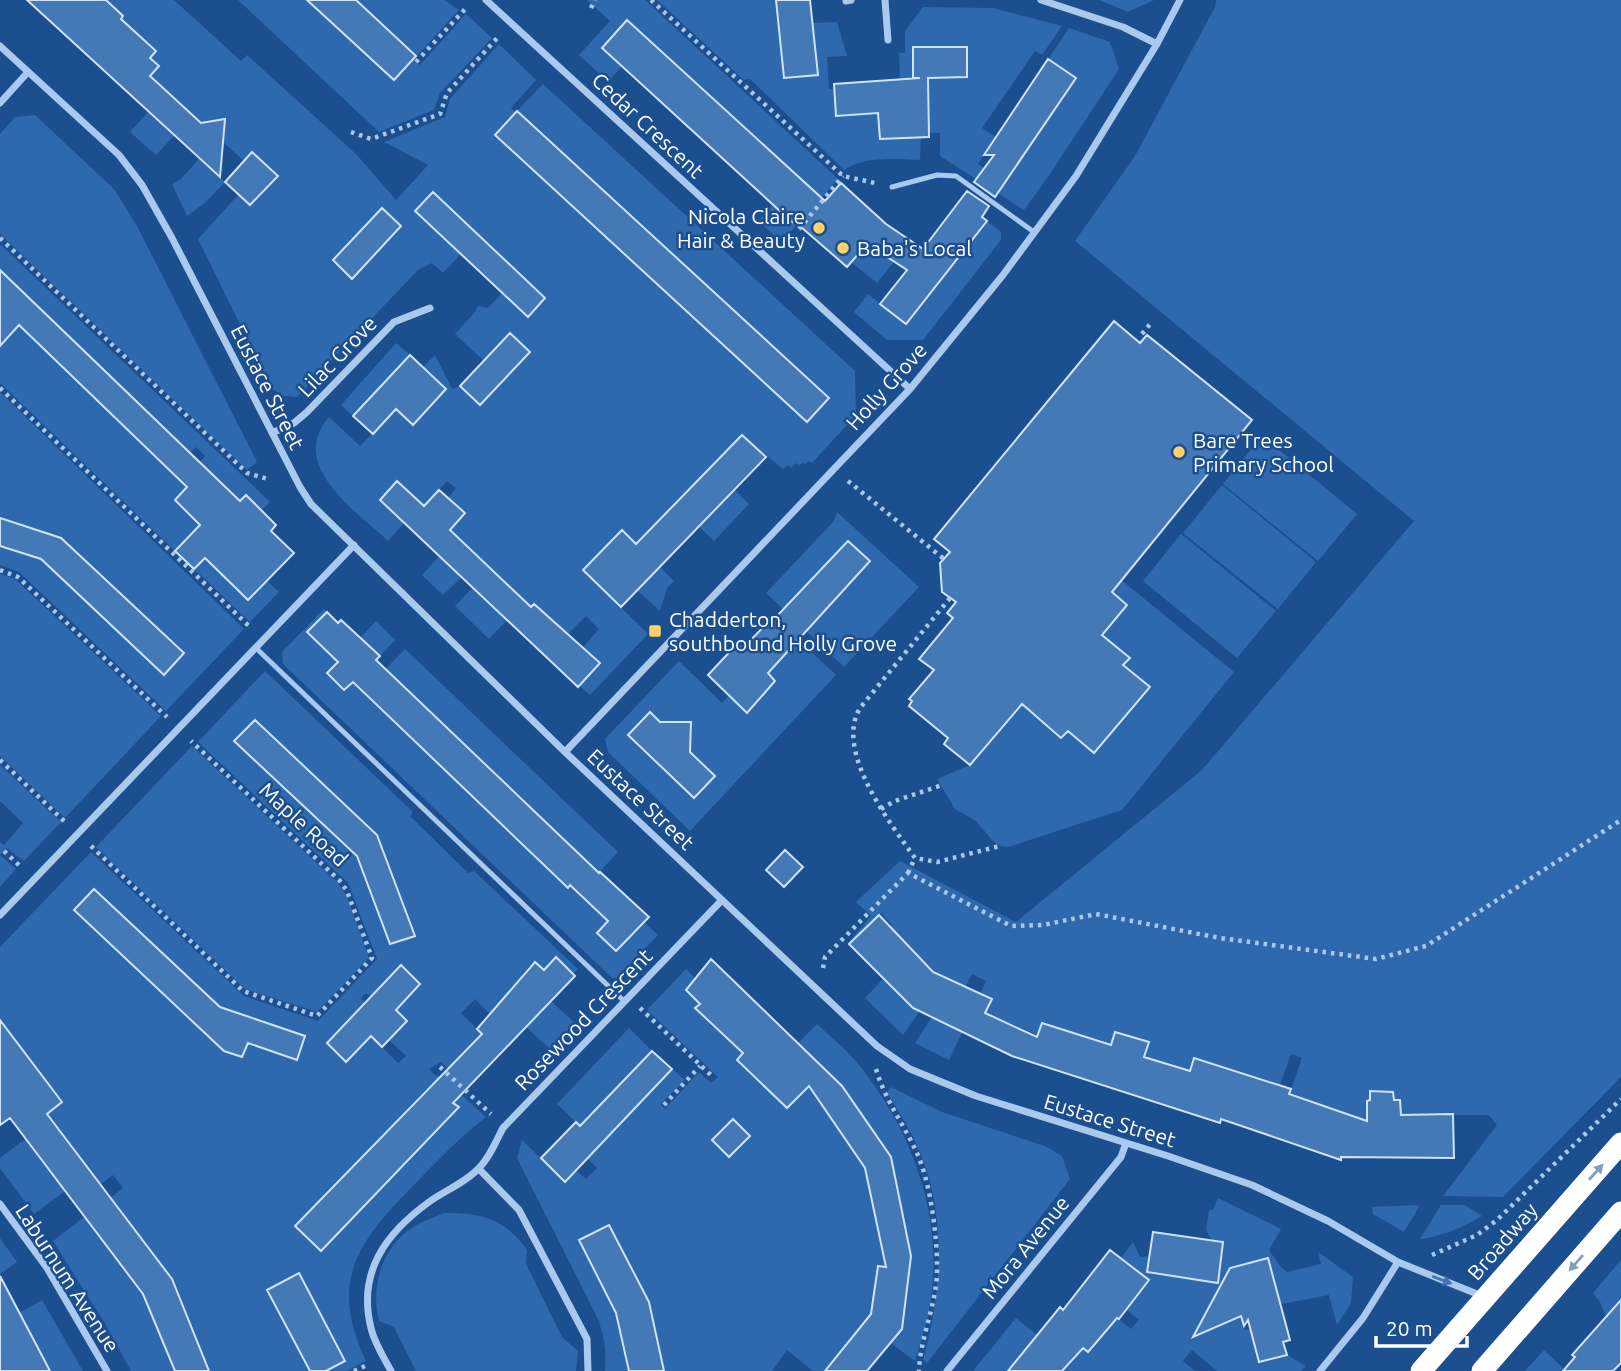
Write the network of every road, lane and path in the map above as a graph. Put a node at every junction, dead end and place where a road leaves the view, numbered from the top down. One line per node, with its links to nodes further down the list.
1 (486, 0): 9 (street, Cedar Crescent)
2 (595, 0): 8 (path)
3 (652, 0): 17 (path)
4 (885, 0): 10 (street)
5 (1041, 0): 11 (street)
6 (1180, 0): 11 (street, Holly Grove)
7 (468, 6): 13 (path)
8 (591, 8)
9 (510, 23): 16 (path); 26 (street, Cedar Crescent)
10 (888, 40)
11 (1157, 44): 20 (street, Holly Grove)
12 (0, 46): 14 (street, Eustace Street)
13 (416, 62)
14 (28, 72): 15 (street); 27 (street, Eustace Street)
15 (0, 103)
16 (351, 132)
17 (843, 176): 18 (path); 19 (path)
18 (892, 187): 20 (lane)
19 (799, 229)
20 (1034, 232): 26 (street, Holly Grove)
21 (0, 238): 28 (path)
22 (430, 308): 27 (street, Lilac Grove)
23 (1151, 323): 24 (path)
24 (1142, 334)
25 (0, 388): 34 (path)
26 (910, 389): 38 (street, Holly Grove)
27 (272, 433): 30 (street, Eustace Street)
28 (268, 479)
29 (848, 480): 31 (path)
30 (354, 545): 35 (street); 38 (street, Eustace Street)
31 (944, 559)
32 (0, 570): 36 (path)
33 (950, 598): 41 (path)
34 (252, 629)
35 (257, 649): 51 (street); 53 (lane)
36 (167, 718)
37 (191, 741): 44 (path, Maple Road)
38 (565, 752): 50 (street, Eustace Street)
39 (0, 760): 43 (path)
40 (942, 785): 41 (path)
41 (880, 809): 47 (path)
42 (1621, 820): 49 (path)
43 (66, 822)
44 (90, 845)
45 (1000, 846): 47 (path)
46 (4, 851): 48 (path)
47 (915, 858): 49 (path)
48 (23, 868)
49 (908, 873): 52 (path)
50 (722, 900): 52 (street, Eustace Street); 53 (street, Rosewood Crescent)
51 (0, 915)
52 (811, 984): 55 (street, Eustace Street)
53 (624, 1001): 64 (street, Rosewood Crescent)
54 (640, 1007): 56 (path)
55 (877, 1046): 62 (street, Eustace Street); 72 (path)
56 (700, 1066): 58 (path); 60 (path)
57 (440, 1067): 61 (path)
58 (714, 1078)
59 (1621, 1100): 67 (path)
60 (664, 1105)
61 (494, 1116)
62 (1126, 1143): 67 (street, Eustace Street); 73 (street, Mora Avenue)
63 (1621, 1143): 68 (highway, Broadway, one-way to 63)
64 (479, 1169): 70 (street, Rosewood Crescent); 71 (street)
65 (0, 1204): 69 (street, Laburnum Avenue)
66 (1621, 1212): 76 (highway, one-way to 76)
67 (1398, 1262): 68 (street, Eustace Street, one-way to 68); 74 (street)
68 (1486, 1297): 75 (highway, Broadway)
69 (107, 1371)
70 (391, 1371)
71 (588, 1371)
72 (919, 1371)
73 (947, 1371)
74 (1320, 1371)
75 (1421, 1371)
76 (1482, 1371)

